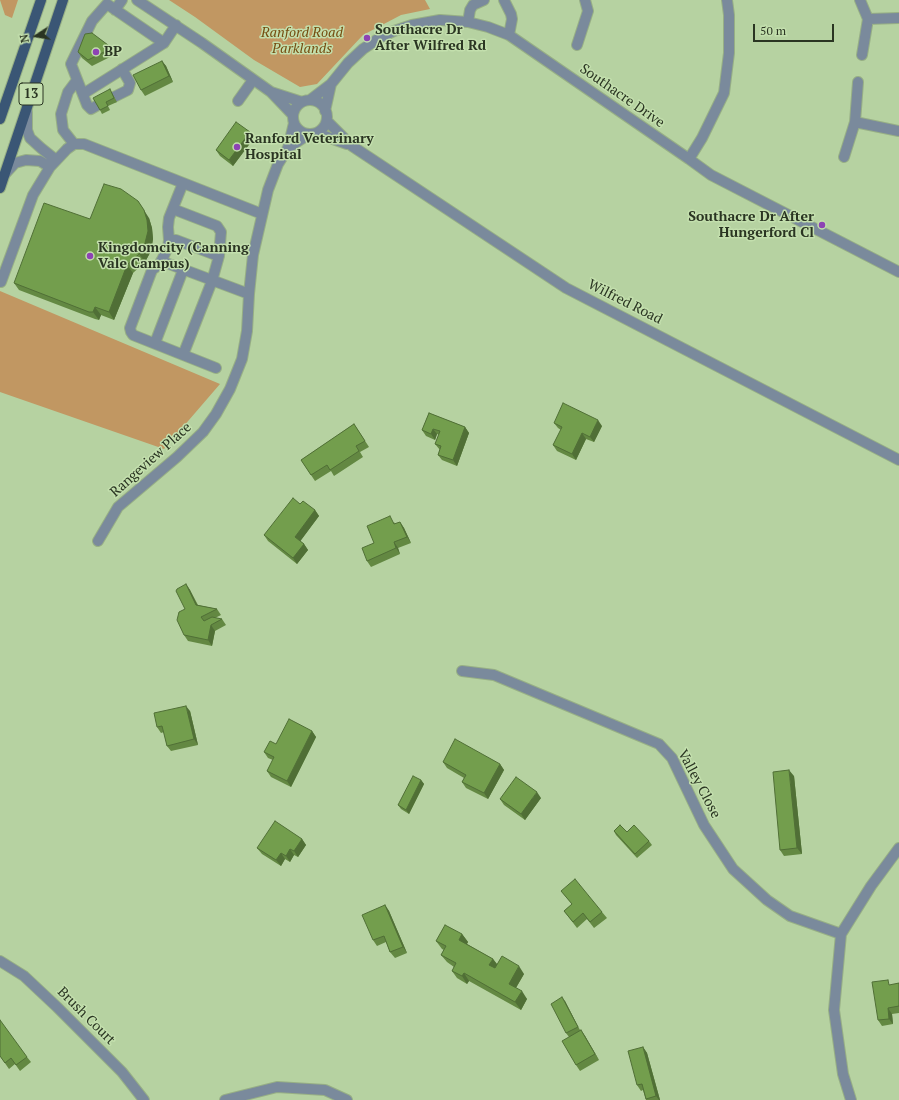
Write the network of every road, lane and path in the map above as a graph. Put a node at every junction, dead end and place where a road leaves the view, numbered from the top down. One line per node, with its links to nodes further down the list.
1 (41, 0): 32 (main road, 13)
2 (63, 0): 30 (main road, 13)
3 (122, 0): 10 (street)
4 (137, 0): 14 (street, Wilfred Road)
5 (484, 0): 13 (street)
6 (504, 0): 15 (street)
7 (585, 0): 17 (street)
8 (727, 0): 41 (street)
9 (860, 0): 12 (street)
10 (115, 10): 16 (street); 20 (street)
11 (899, 18): 12 (street)
12 (868, 19): 18 (street)
13 (468, 22): 15 (street, Southacre Drive); 23 (street, Southacre Drive)
14 (176, 26): 16 (street); 21 (street, Wilfred Road)
15 (509, 35): 41 (street, Southacre Drive)
16 (164, 43): 19 (street)
17 (577, 45)
18 (862, 55)
19 (122, 69): 25 (street); 26 (street)
20 (77, 80): 25 (street); 37 (street)
21 (253, 80): 24 (street, Wilfred Road); 27 (street)
22 (858, 82): 34 (street)
23 (331, 84): 28 (street, Southacre Drive); 31 (street, Southacre Drive)
24 (271, 92): 28 (street, Wilfred Road); 33 (street, Wilfred Road)
25 (83, 94): 29 (street)
26 (114, 97)
27 (238, 101)
28 (306, 101): 31 (street, Wilfred Road); 33 (street)
29 (98, 105)
30 (27, 108): 42 (street); 43 (main road, 13)
31 (326, 116): 36 (street); 38 (street, Wilfred Road)
32 (0, 119)
33 (293, 119): 36 (street, Wilfred Road); 39 (street, Rangeview Place)
34 (855, 122): 35 (street); 40 (street)
35 (899, 131)
36 (312, 134): 38 (street, Wilfred Road); 39 (street, Rangeview Place)
37 (74, 144): 42 (street); 44 (street)
38 (352, 146): 59 (street, Wilfred Road)
39 (288, 148): 47 (street, Rangeview Place)
40 (844, 156)
41 (689, 159): 52 (street, Southacre Drive)
42 (53, 163): 43 (street); 54 (street)
43 (4, 175): 45 (main road, 13)
44 (183, 183): 46 (street); 47 (street)
45 (0, 188)
46 (173, 209): 48 (street); 49 (street)
47 (262, 214): 55 (street, Rangeview Place)
48 (169, 240): 49 (street); 50 (street)
49 (219, 256): 53 (street)
50 (162, 261): 51 (street); 56 (street)
51 (183, 270): 53 (street); 56 (street)
52 (899, 272)
53 (212, 281): 55 (street); 57 (street)
54 (1, 282)
55 (248, 294): 60 (street, Rangeview Place)
56 (155, 344): 57 (street)
57 (183, 355): 58 (street)
58 (216, 368)
59 (899, 460)
60 (98, 541)
61 (462, 671): 63 (street, Valley Close)
62 (899, 848): 63 (street)
63 (841, 934): 68 (street)
64 (0, 961): 65 (street, Brush Court)
65 (144, 1100)
66 (226, 1100): 67 (street)
67 (346, 1100)
68 (851, 1100)

